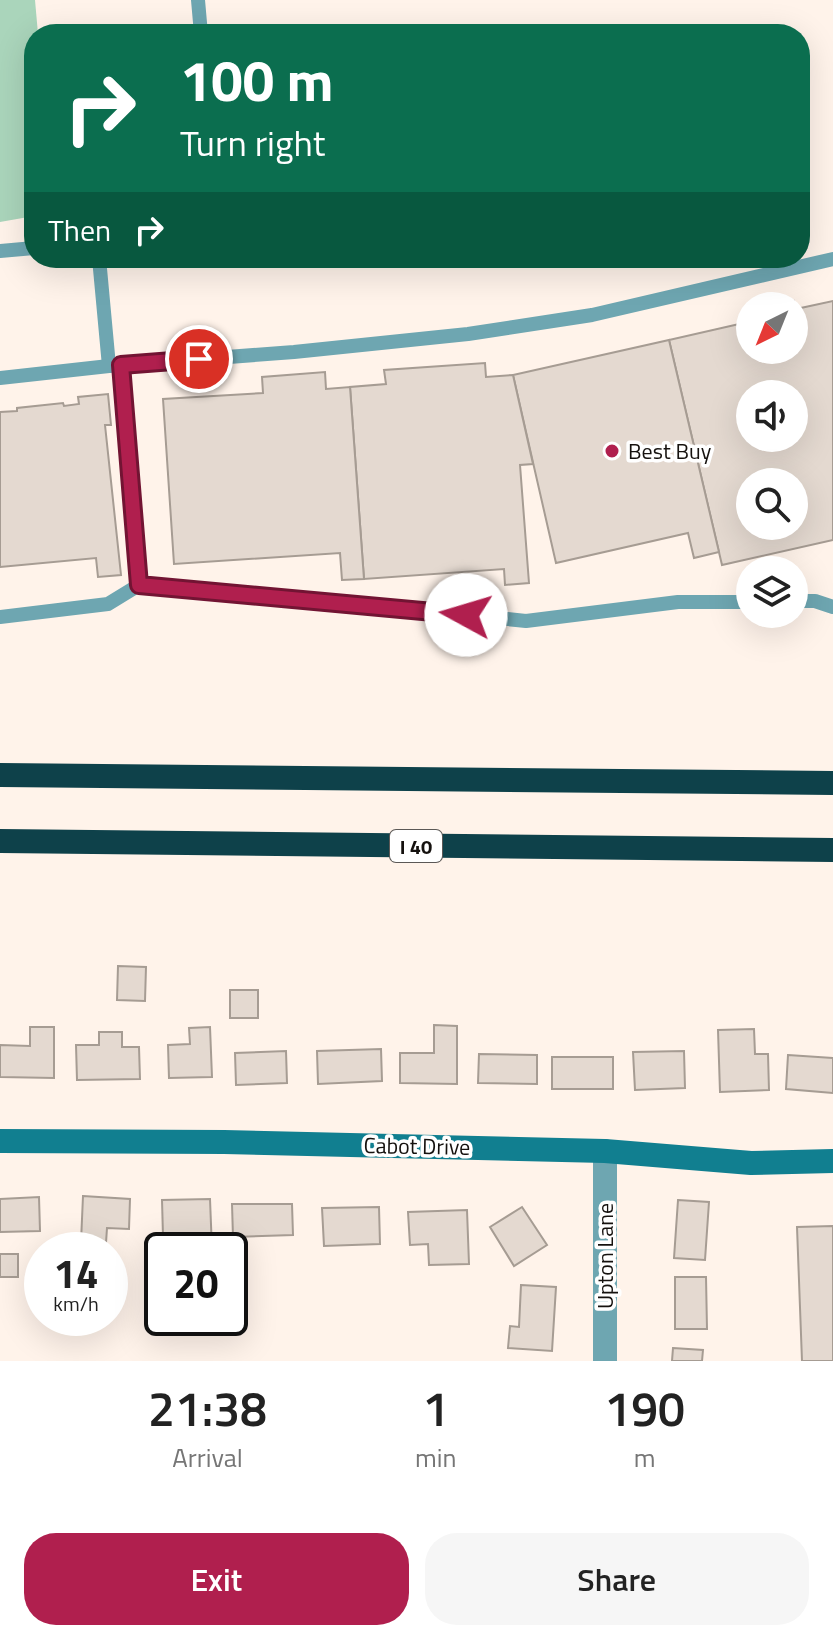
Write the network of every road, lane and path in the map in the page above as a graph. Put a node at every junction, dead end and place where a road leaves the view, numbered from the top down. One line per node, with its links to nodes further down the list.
1 (198, 0): 2 (lane)
2 (200, 24)
3 (24, 249): 4 (lane)
4 (0, 251)
5 (833, 259): 6 (lane)
6 (810, 264)
7 (100, 268): 9 (lane)
8 (794, 268): 9 (lane)
9 (115, 366): 10 (lane); 11 (lane)
10 (0, 378)
11 (139, 585): 13 (lane); 15 (lane)
12 (808, 601): 14 (lane)
13 (736, 602)
14 (833, 607)
15 (0, 617)
16 (0, 775): 17 (highway)
17 (833, 783)
18 (0, 841): 19 (highway, I 40)
19 (833, 850)
20 (0, 1141): 21 (street, Cabot Drive)
21 (605, 1151): 22 (street, Cabot Drive); 23 (street, Upton Lane)
22 (833, 1161)
23 (605, 1361)

